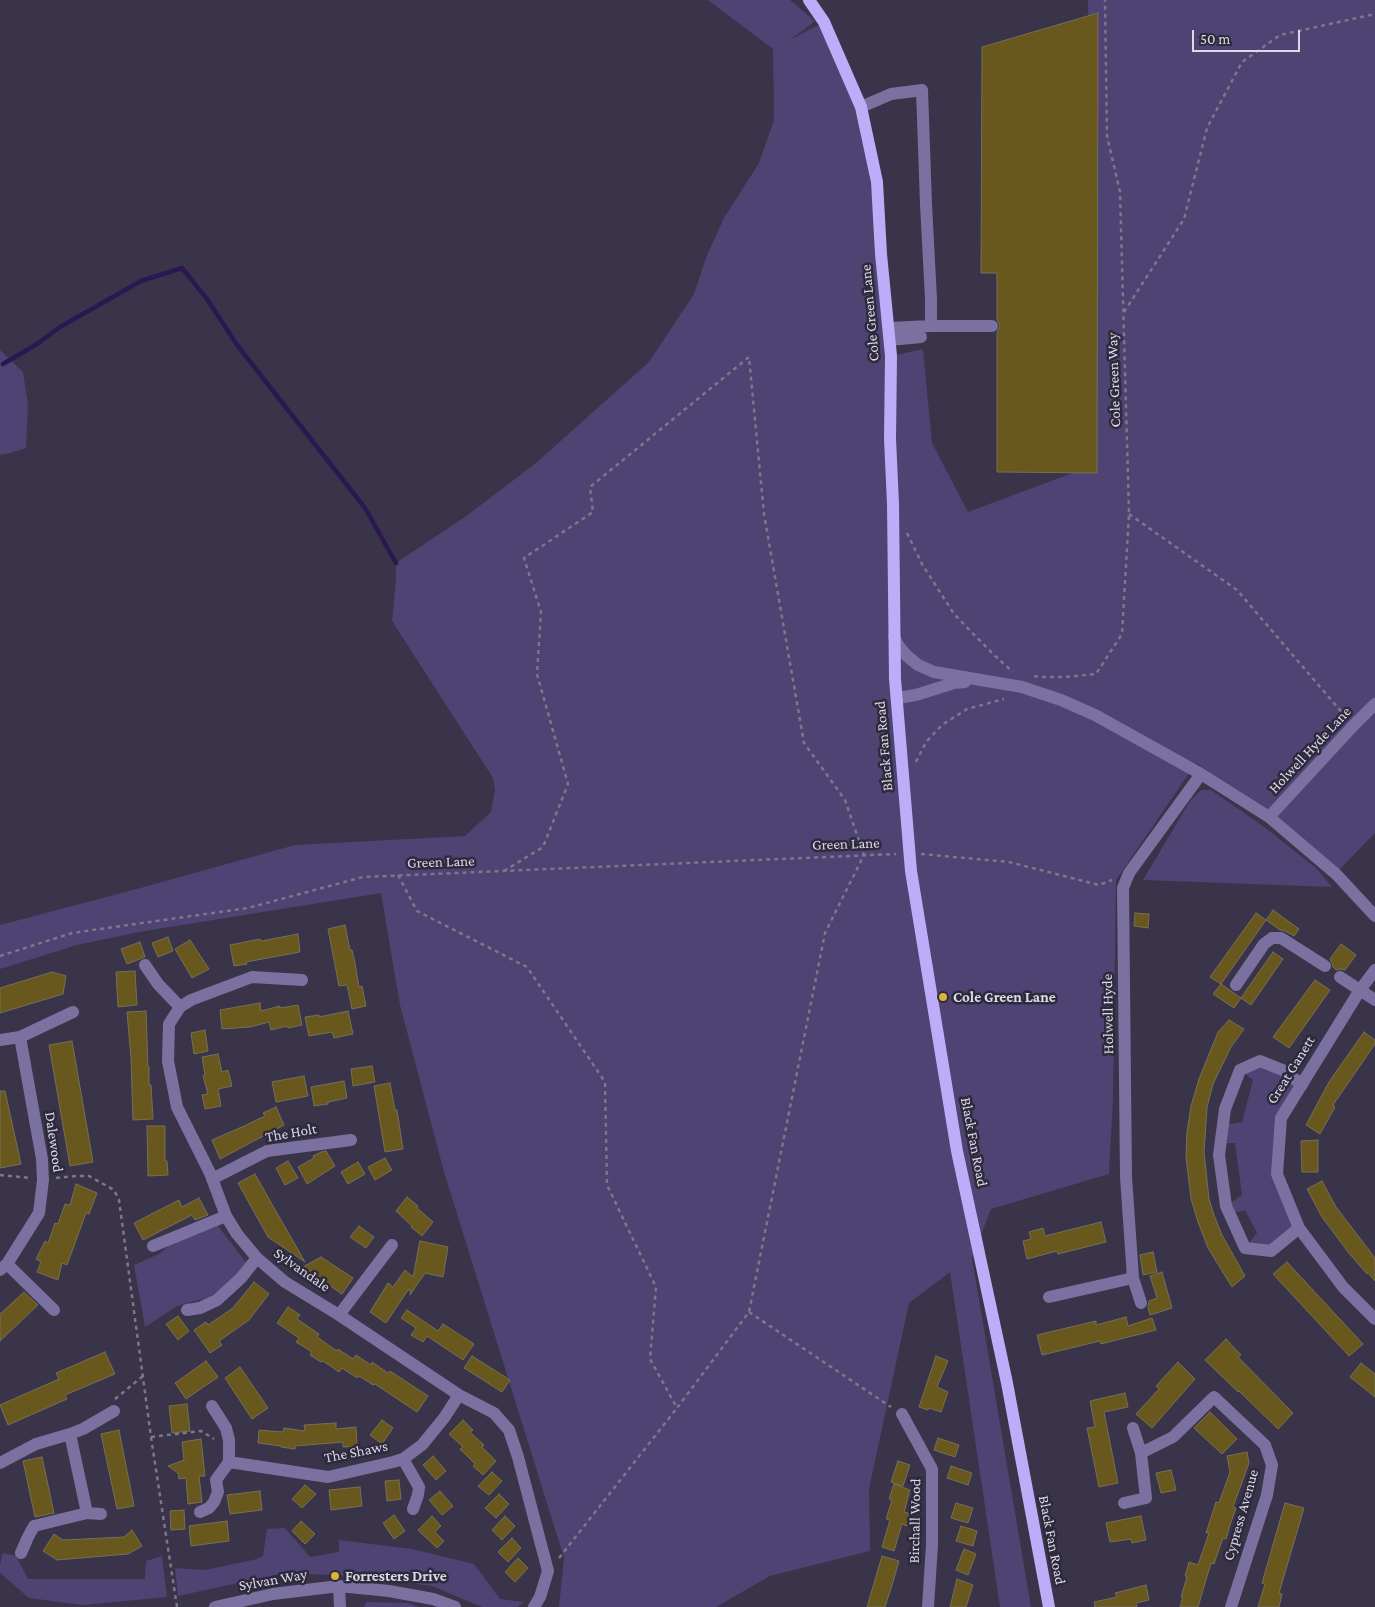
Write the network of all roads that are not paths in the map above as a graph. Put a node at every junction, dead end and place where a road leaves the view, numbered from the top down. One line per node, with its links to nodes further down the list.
1 (809, 0): 2 (main road, Cole Green Lane)
2 (861, 107): 3 (street); 5 (main road, Cole Green Lane)
3 (931, 326): 4 (street); 5 (street)
4 (992, 326)
5 (889, 334): 6 (street); 7 (main road, Cole Green Lane)
6 (921, 337)
7 (894, 637): 8 (main road, Cole Green Lane); 9 (street)
8 (895, 679): 10 (main road, Black Fan Road)
9 (988, 681): 10 (street); 12 (street)
10 (897, 698): 65 (main road, Black Fan Road)
11 (1375, 704): 13 (street, Holwell Hyde Lane)
12 (1201, 774): 13 (street); 36 (street, Holwell Hyde)
13 (1269, 818): 14 (street)
14 (1375, 916)
15 (145, 965): 23 (street)
16 (1325, 966): 20 (street)
17 (1375, 970): 21 (street, Great Ganett)
18 (1340, 977): 21 (street)
19 (302, 980): 23 (street)
20 (1236, 985)
21 (1360, 990): 22 (street); 27 (street, Great Ganett)
22 (1375, 1000)
23 (180, 1007): 29 (street, Sylvandale)
24 (73, 1012): 25 (street)
25 (20, 1037): 26 (street); 35 (street, Dalewood)
26 (0, 1040)
27 (1302, 1085): 31 (street, Great Ganett); 31 (street)
28 (351, 1140): 29 (street, The Holt)
29 (212, 1179): 30 (street, Sylvandale)
30 (226, 1216): 33 (street); 34 (street, Sylvandale)
31 (1298, 1228): 42 (street, Great Ganett)
32 (392, 1245): 41 (street)
33 (153, 1246)
34 (258, 1258): 40 (street); 41 (street, Sylvandale)
35 (3, 1267): 39 (street)
36 (1133, 1278): 37 (street); 38 (street, Holwell Hyde)
37 (1049, 1297)
38 (1140, 1303)
39 (54, 1310)
40 (187, 1310)
41 (339, 1315): 43 (street, Sylvandale)
42 (1375, 1319)
43 (459, 1395): 50 (street, The Shaws); 63 (street, Sylvandale)
44 (212, 1406): 51 (street)
45 (114, 1412): 48 (street)
46 (902, 1414): 64 (street, Birchall Wood)
47 (1133, 1428): 49 (street)
48 (70, 1434): 52 (street); 56 (street)
49 (1141, 1452): 53 (street); 66 (street, Cypress Avenue)
50 (403, 1459): 51 (street, The Shaws); 54 (street)
51 (229, 1462): 55 (street)
52 (0, 1463)
53 (1124, 1503)
54 (413, 1509)
55 (200, 1512)
56 (88, 1513): 57 (street); 58 (street)
57 (102, 1514)
58 (21, 1553)
59 (339, 1586): 60 (street, Sylvan Way); 61 (street); 62 (street, Sylvan Way)
60 (215, 1607)
61 (340, 1607)
62 (455, 1607)
63 (534, 1607)
64 (928, 1607)
65 (1049, 1607)
66 (1231, 1607)

